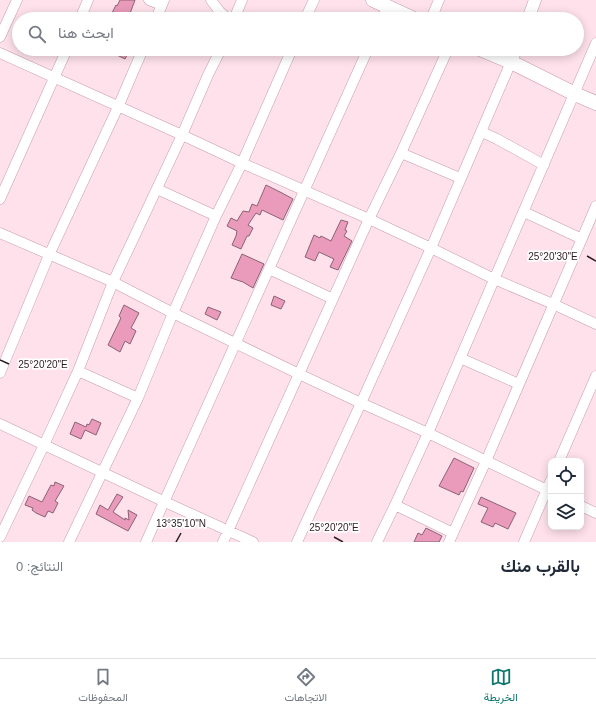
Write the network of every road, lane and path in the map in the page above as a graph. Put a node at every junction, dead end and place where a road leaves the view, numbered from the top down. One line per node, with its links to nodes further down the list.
1 (17, 0): 18 (street)
2 (88, 0): 11 (street)
3 (149, 0): 10 (street)
4 (211, 0): 12 (street)
5 (242, 0): 13 (street)
6 (314, 0): 14 (street)
7 (373, 0): 15 (main road)
8 (439, 0): 16 (street)
9 (535, 0): 17 (street)
10 (163, 3)
11 (83, 12)
12 (220, 12)
13 (237, 12)
14 (308, 12)
15 (384, 12)
16 (434, 12)
17 (531, 12)
18 (0, 37)
19 (596, 43): 30 (street)
20 (0, 53): 29 (street)
21 (64, 56): 29 (street)
22 (140, 56): 32 (street)
23 (218, 56): 34 (street)
24 (287, 56): 36 (street)
25 (365, 56): 40 (street)
26 (445, 56): 35 (street)
27 (513, 56): 33 (street)
28 (515, 56): 30 (main road)
29 (54, 78): 32 (street); 41 (street)
30 (575, 94): 31 (main road); 37 (street)
31 (596, 103)
32 (118, 107): 34 (street); 49 (street)
33 (482, 132): 37 (street); 38 (street)
34 (182, 135): 36 (street); 39 (street)
35 (401, 153): 38 (street); 45 (street)
36 (242, 163): 40 (street); 44 (street)
37 (544, 165): 43 (street)
38 (460, 178): 48 (street)
39 (157, 189): 44 (street); 52 (street)
40 (304, 191): 45 (street); 50 (street)
41 (0, 199)
42 (596, 206): 47 (street)
43 (524, 212): 47 (street); 51 (street)
44 (216, 216): 55 (street)
45 (369, 219): 48 (street); 53 (street)
46 (0, 234): 49 (street)
47 (582, 238): 54 (street)
48 (431, 248): 51 (street); 65 (street)
49 (49, 255): 52 (street); 60 (street)
50 (269, 269): 53 (street); 57 (street)
51 (494, 278): 54 (street); 58 (street)
52 (114, 282): 55 (street); 59 (street)
53 (333, 299): 61 (street)
54 (553, 304): 56 (street); 63 (street)
55 (173, 313): 57 (street); 64 (street)
56 (596, 324)
57 (235, 344): 61 (street); 74 (street)
58 (460, 358): 63 (street); 67 (street)
59 (78, 371): 64 (street); 68 (street)
60 (0, 373)
61 (299, 374): 65 (street); 78 (street)
62 (596, 376): 69 (street)
63 (519, 384): 70 (street)
64 (138, 398): 71 (street)
65 (361, 404): 67 (street); 85 (street)
66 (0, 424): 68 (street)
67 (428, 433): 70 (street); 75 (street)
68 (44, 445): 71 (street); 79 (street)
69 (560, 458)
70 (486, 461): 72 (street); 80 (street)
71 (103, 473): 74 (street); 81 (street)
72 (548, 486)
73 (548, 491): 87 (street)
74 (165, 502): 78 (street); 82 (street)
75 (395, 505): 80 (street); 86 (street)
76 (584, 507): 77 (street)
77 (596, 513)
78 (228, 530): 83 (street); 84 (street)
79 (0, 537)
80 (451, 538)
81 (70, 542)
82 (146, 542)
83 (223, 542)
84 (253, 542)
85 (297, 542)
86 (377, 542)
87 (524, 542)

